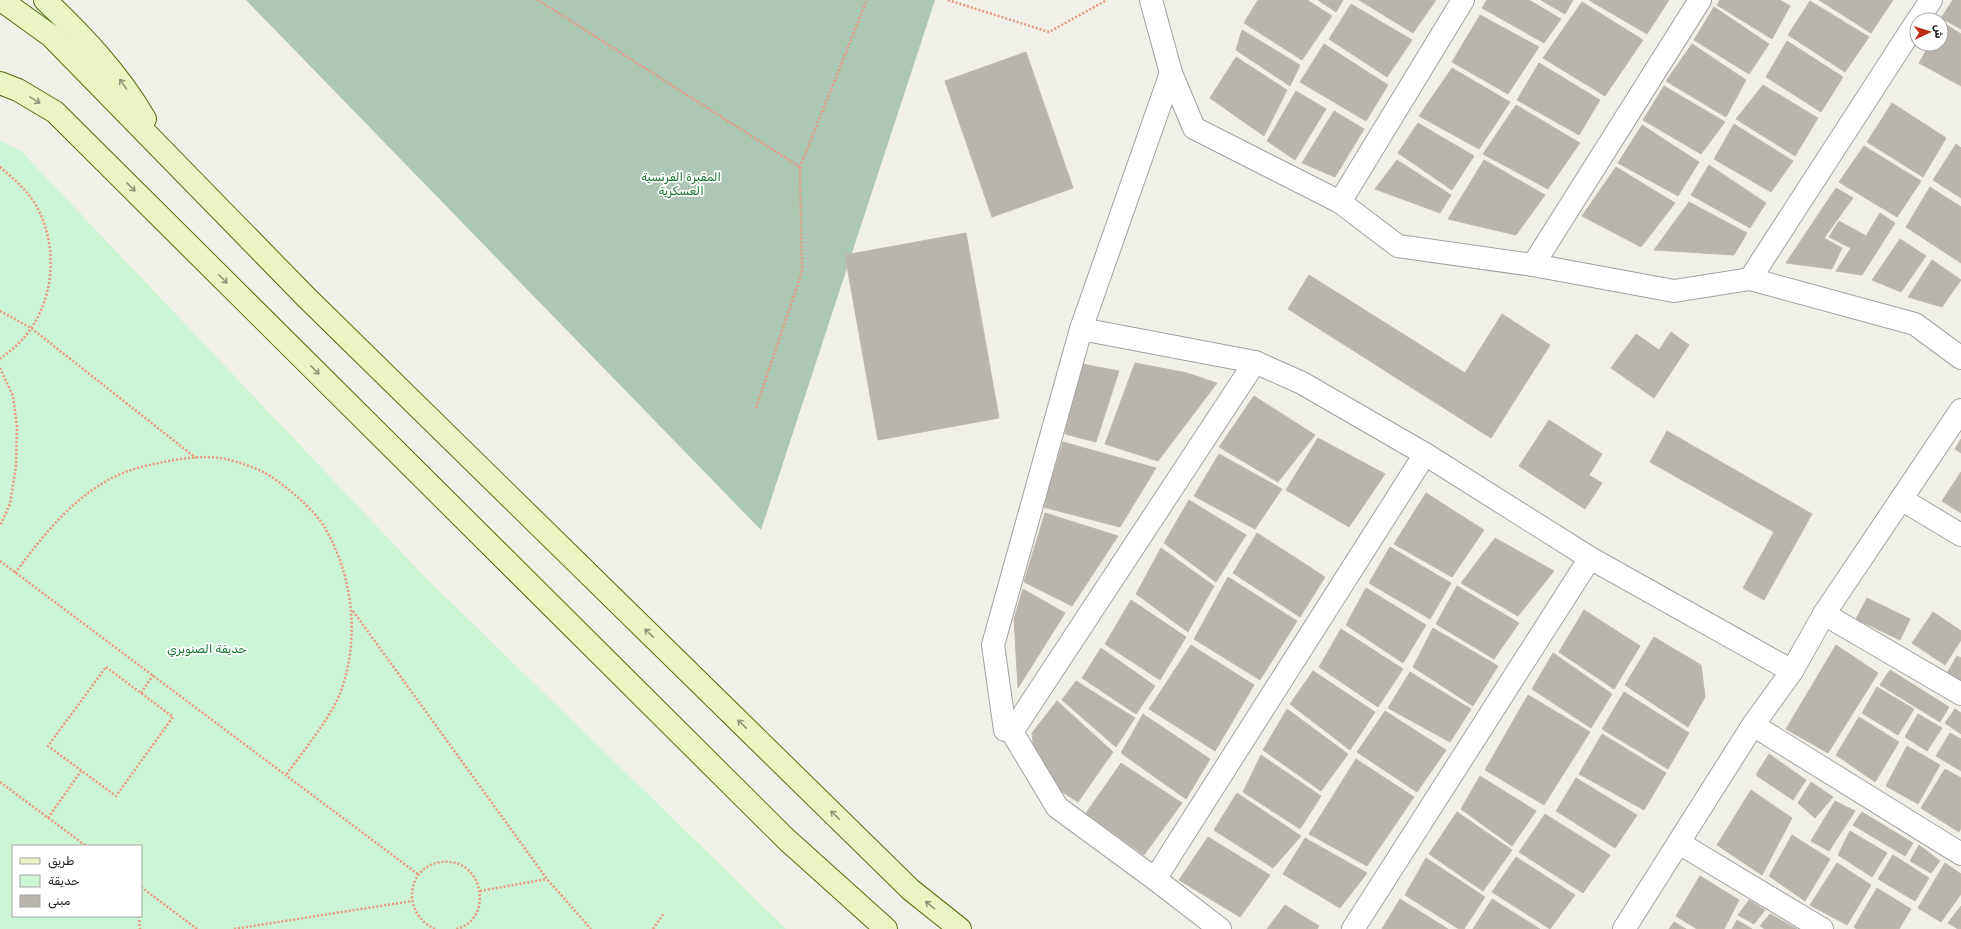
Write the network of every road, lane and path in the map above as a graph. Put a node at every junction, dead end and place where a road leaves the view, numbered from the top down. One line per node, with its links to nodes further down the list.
1 (2, 0): 15 (main road)
2 (45, 0): 15 (main road, one-way to 2)
3 (538, 0): 17 (path)
4 (867, 0): 17 (path)
5 (948, 0): 6 (path)
6 (1107, 0)
7 (1151, 0): 13 (street)
8 (1464, 0): 18 (street)
9 (1700, 0): 19 (street)
10 (1930, 0): 11 (street)
11 (1922, 12)
12 (1909, 32): 20 (street)
13 (1171, 73): 18 (street); 23 (street)
14 (0, 83): 68 (main road, one-way to 68)
15 (165, 153): 69 (main road, one-way to 15)
16 (0, 167): 22 (path)
17 (800, 167): 28 (path)
18 (1340, 202): 19 (street)
19 (1533, 266): 20 (street)
20 (1750, 279): 24 (street)
21 (0, 311): 22 (path)
22 (31, 328): 25 (path); 31 (path)
23 (1081, 329): 26 (street); 45 (street)
24 (1961, 358)
25 (0, 359)
26 (1254, 362): 30 (street); 45 (street)
27 (0, 368): 33 (path)
28 (756, 408)
29 (1961, 410): 32 (street)
30 (1425, 454): 35 (street); 55 (street)
31 (197, 458): 37 (path); 38 (path)
32 (1901, 499): 34 (street); 39 (street)
33 (0, 526)
34 (1961, 535)
35 (1590, 558): 40 (street); 71 (street)
36 (0, 561): 37 (path)
37 (16, 573): 41 (path)
38 (352, 610): 47 (path); 54 (path)
39 (1824, 614): 40 (street); 43 (street)
40 (1792, 671): 44 (street)
41 (153, 675): 42 (path); 47 (path)
42 (140, 693): 46 (path); 46 (path)
43 (1961, 694)
44 (1753, 725): 50 (street); 52 (street)
45 (1012, 732): 55 (street)
46 (81, 771): 49 (path)
47 (286, 775): 53 (path)
48 (0, 782): 49 (path)
49 (48, 818): 51 (path)
50 (1680, 843): 72 (street); 73 (street)
51 (85, 845)
52 (1961, 854)
53 (419, 875): 57 (path); 58 (path)
54 (548, 879): 57 (path); 66 (path)
55 (1155, 879): 70 (street)
56 (142, 888): 62 (path)
57 (480, 891): 65 (path)
58 (412, 900): 63 (path); 64 (path)
59 (664, 913): 67 (path)
60 (139, 917): 61 (path)
61 (140, 929)
62 (197, 929)
63 (234, 929)
64 (435, 929)
65 (456, 929)
66 (590, 929)
67 (653, 929)
68 (886, 929)
69 (960, 929)
70 (1220, 929)
71 (1353, 929)
72 (1624, 929)
73 (1822, 929)

